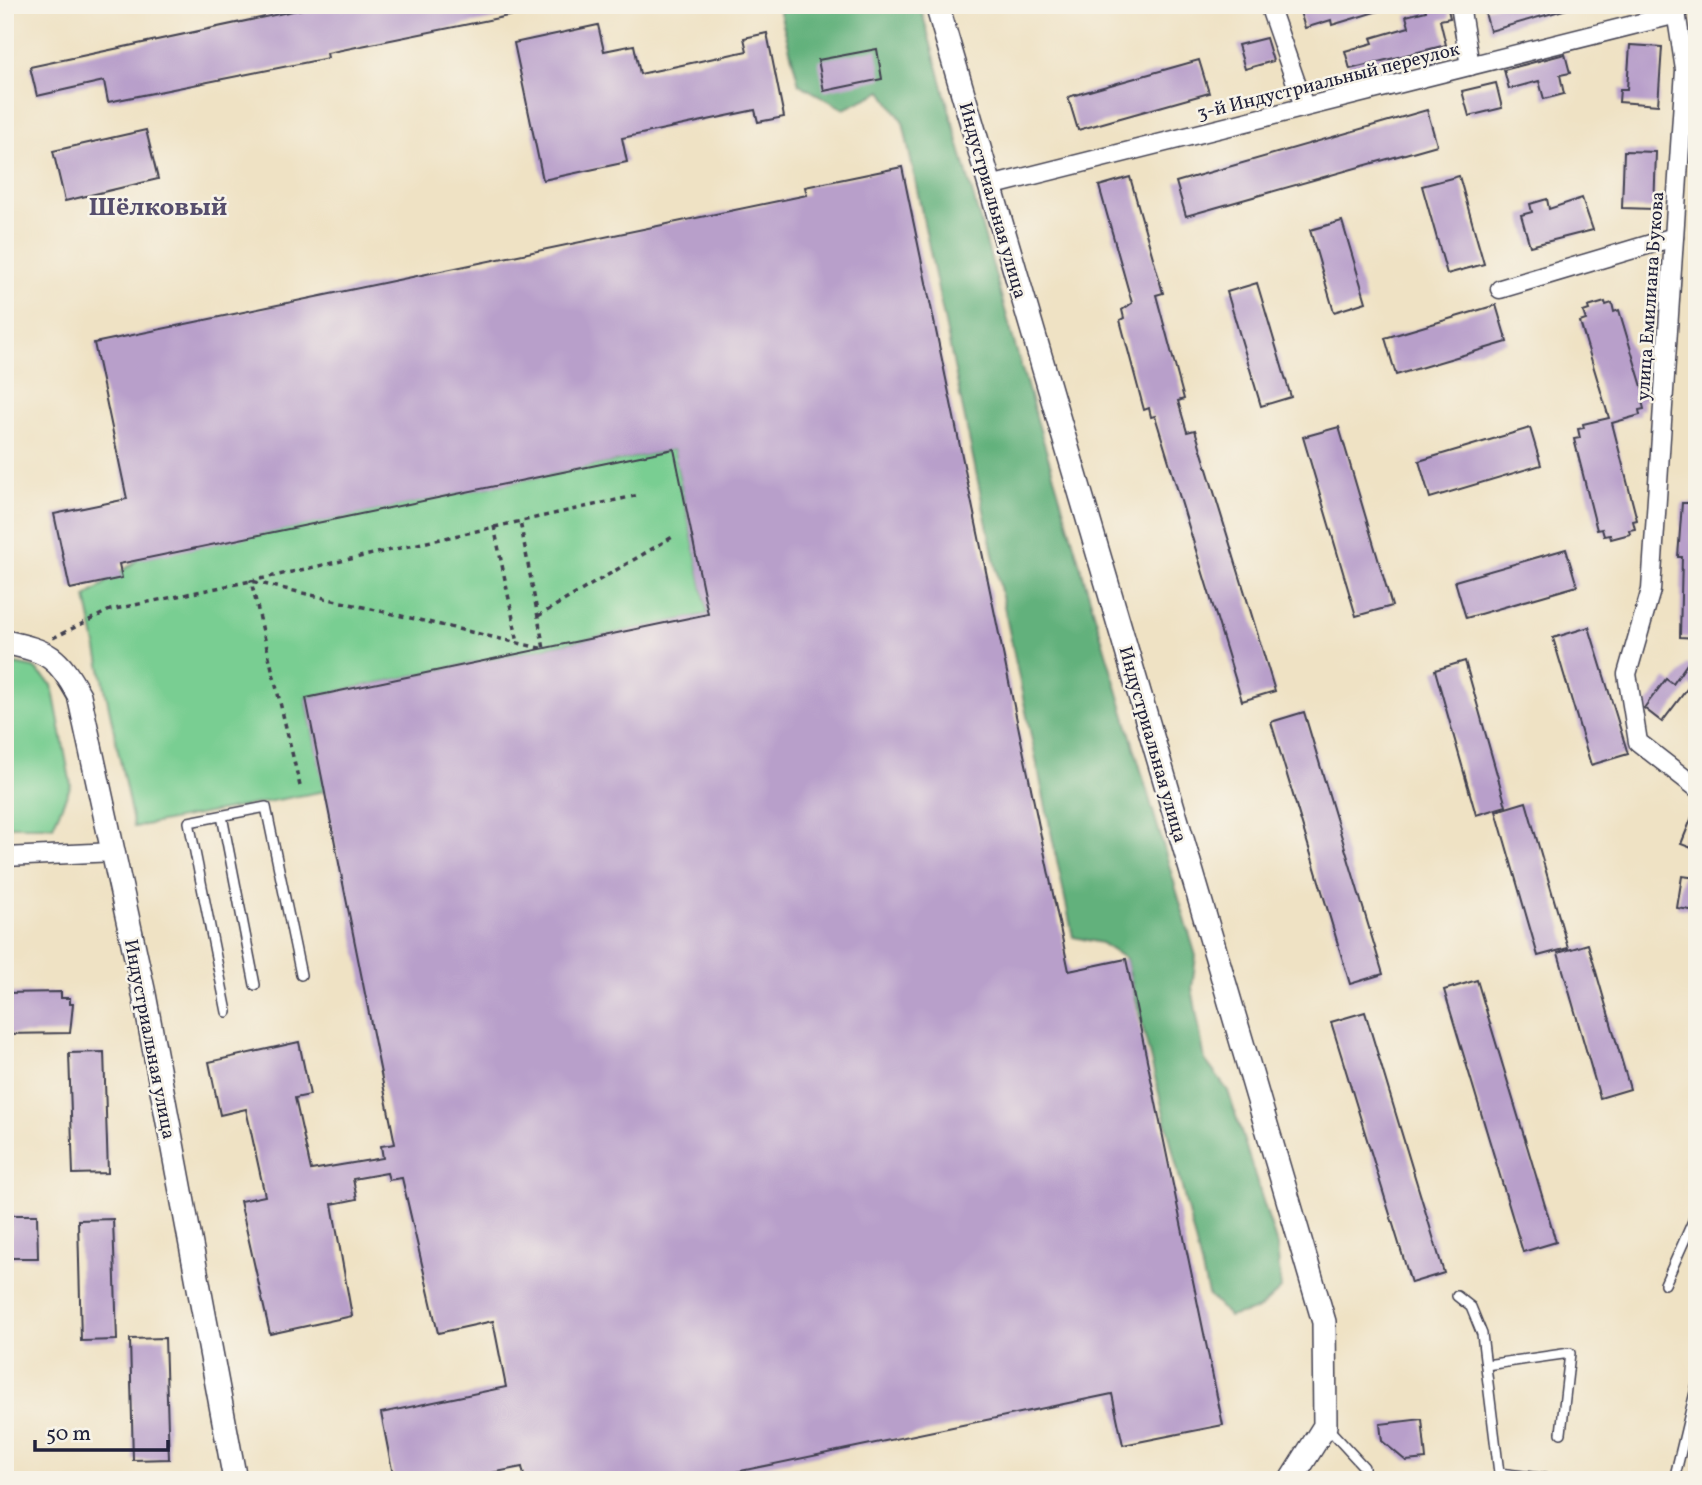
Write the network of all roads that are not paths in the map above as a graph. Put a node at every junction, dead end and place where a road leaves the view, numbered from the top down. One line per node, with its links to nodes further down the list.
1 (937, 5): 7 (street, Индустриальная улица)
2 (1269, 5): 6 (street)
3 (1460, 5): 5 (street)
4 (1676, 10): 5 (street, 3-й Индустриальный переулок); 8 (street, улица Емилиана Букова)
5 (1470, 66): 6 (street, 3-й Индустриальный переулок)
6 (1304, 106): 7 (street, 3-й Индустриальный переулок)
7 (990, 186): 23 (street, Индустриальная улица)
8 (1674, 237): 9 (street); 11 (street, улица Емилиана Букова)
9 (1500, 289)
10 (5, 642): 13 (street, Индустриальная улица)
11 (1697, 788)
12 (222, 816): 15 (lane); 16 (lane); 17 (lane)
13 (115, 852): 14 (street); 25 (street, Индустриальная улица)
14 (5, 856)
15 (301, 975)
16 (255, 985)
17 (227, 1012)
18 (1697, 1204): 19 (lane)
19 (1665, 1284)
20 (1457, 1296): 21 (lane)
21 (1486, 1365): 24 (lane); 28 (lane)
22 (1697, 1384): 29 (lane)
23 (1325, 1426): 26 (street); 27 (lane)
24 (1561, 1433)
25 (235, 1480)
26 (1291, 1480)
27 (1364, 1480)
28 (1557, 1480)
29 (1674, 1480)

